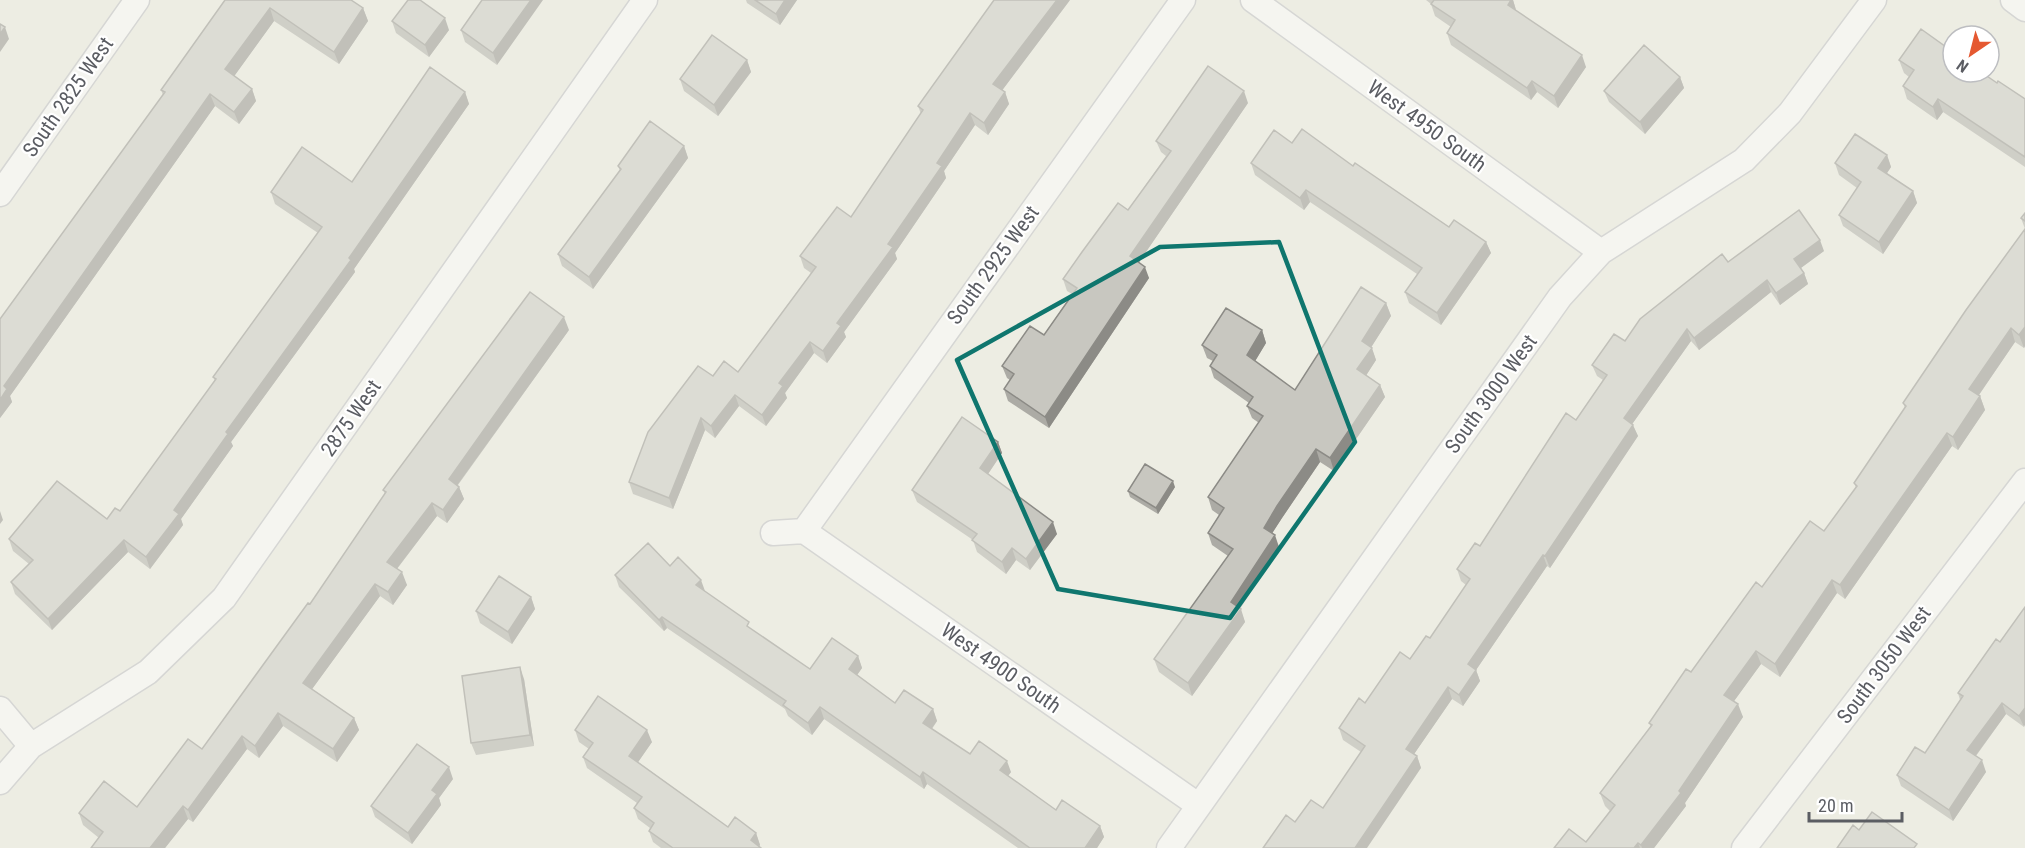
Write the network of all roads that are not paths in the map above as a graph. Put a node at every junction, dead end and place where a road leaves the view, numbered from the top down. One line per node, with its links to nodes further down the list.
1 (137, 0): 8 (street, South 2825 West)
2 (645, 0): 14 (street, 2875 West)
3 (1183, 0): 11 (street, South 2925 West)
4 (1253, 0): 9 (street, West 4950 South)
5 (1874, 0): 9 (street, South 3000 West)
6 (2013, 0): 7 (street)
7 (2025, 9)
8 (0, 194)
9 (1601, 252): 16 (street, South 3000 West)
10 (2025, 481): 18 (street, South 3050 West)
11 (804, 531): 12 (street); 16 (street, West 4900 South)
12 (773, 533)
13 (0, 709): 14 (street)
14 (31, 747): 15 (street, 2875 West)
15 (0, 782)
16 (1198, 805): 17 (street, South 3000 West)
17 (1169, 848)
18 (1744, 848)

